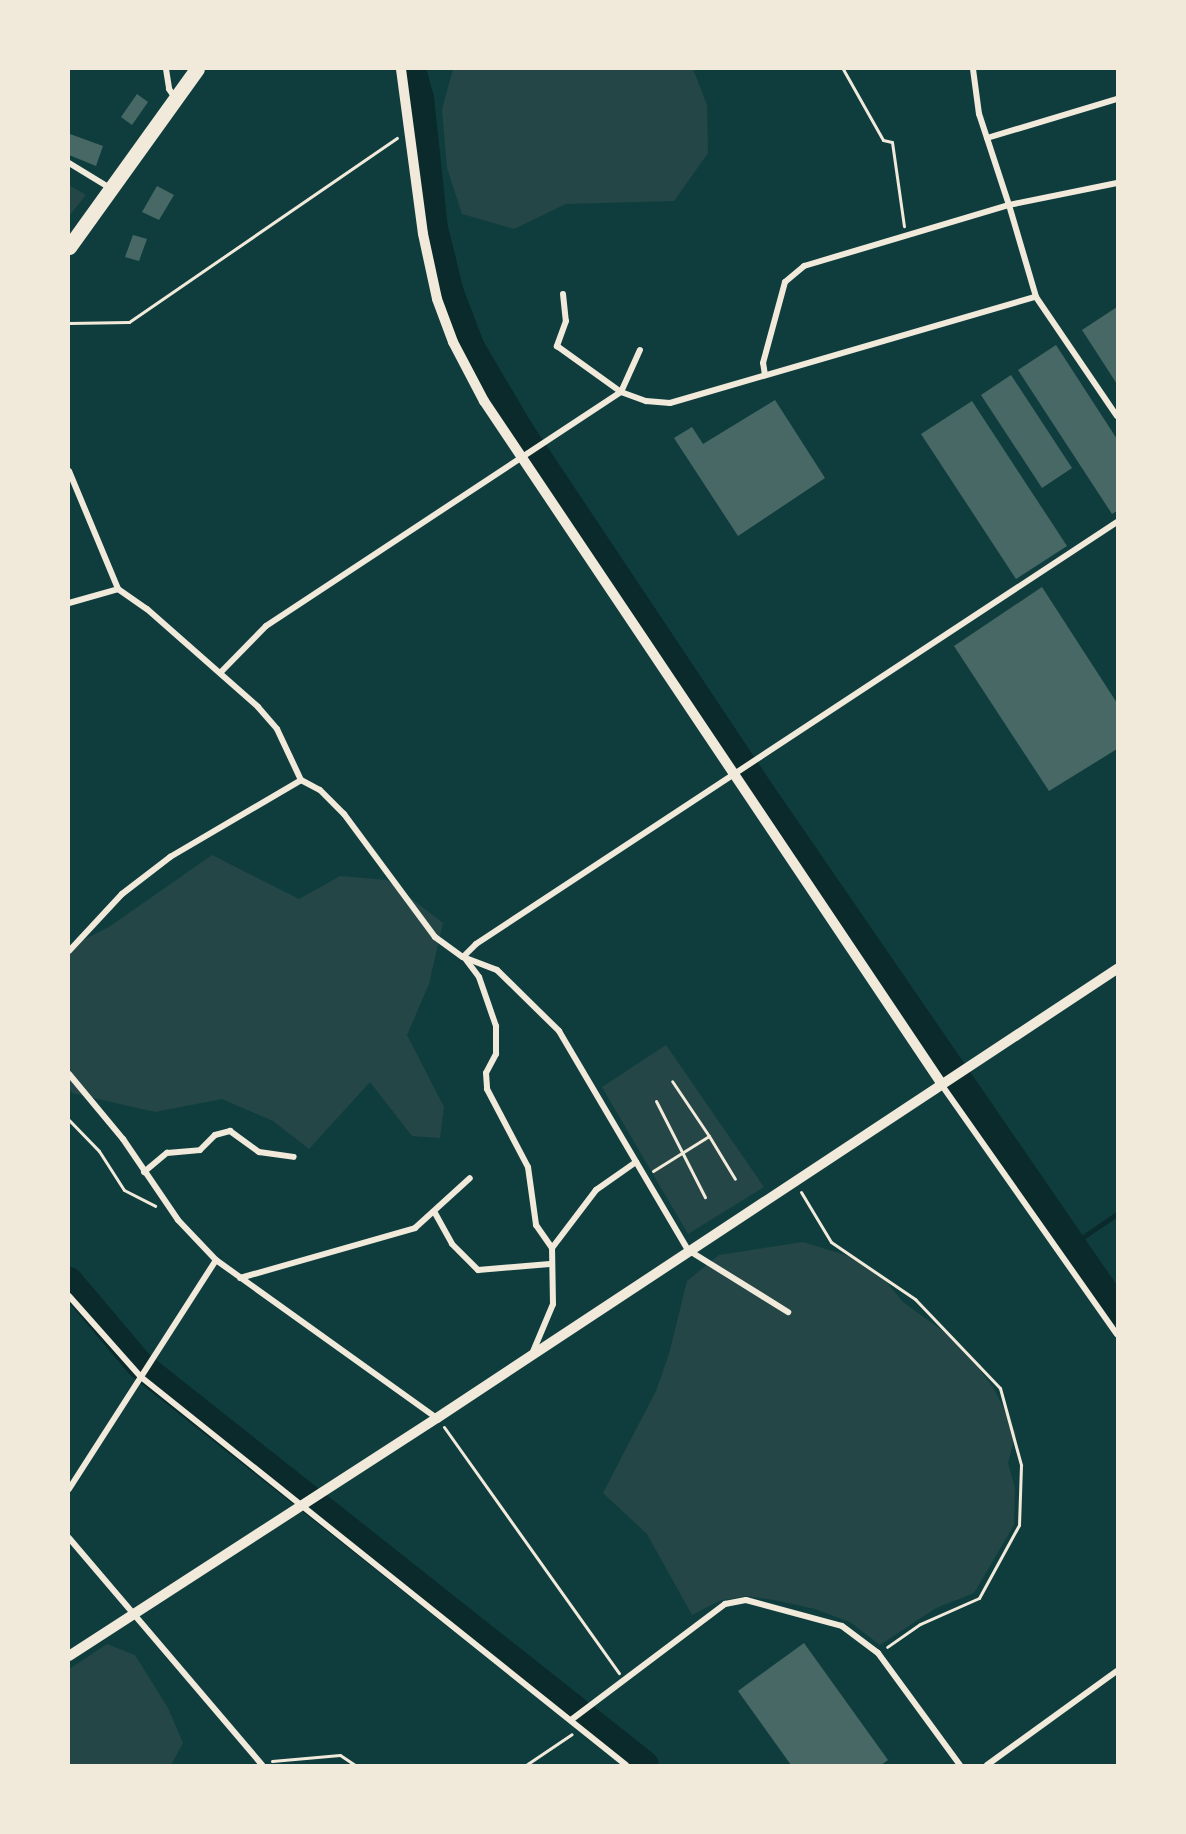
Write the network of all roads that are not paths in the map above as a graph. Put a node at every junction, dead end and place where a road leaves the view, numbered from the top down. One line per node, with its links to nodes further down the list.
1 (166, 69): 5 (street)
2 (197, 69): 5 (main road)
3 (401, 69): 19 (street)
4 (973, 69): 7 (street)
5 (176, 98): 10 (main road)
6 (1117, 99): 7 (street)
7 (987, 138): 11 (street)
8 (69, 163): 10 (street)
9 (1117, 183): 11 (street)
10 (111, 189): 12 (main road)
11 (1009, 205): 14 (street); 16 (street)
12 (69, 247)
13 (563, 294): 17 (street)
14 (1036, 297): 16 (street); 18 (street)
15 (640, 350): 17 (street)
16 (765, 375): 17 (street)
17 (621, 392): 19 (street)
18 (1117, 416)
19 (526, 456): 24 (street); 25 (street)
20 (69, 471): 22 (street)
21 (1117, 522): 25 (street)
22 (118, 589): 23 (street); 24 (street)
23 (69, 603)
24 (221, 672): 26 (street)
25 (737, 772): 28 (street); 31 (street)
26 (301, 780): 27 (street); 28 (street)
27 (69, 951)
28 (464, 957): 33 (street); 37 (street)
29 (1117, 969): 31 (street)
30 (69, 1074): 34 (street)
31 (941, 1083): 38 (street); 44 (street)
32 (294, 1157): 34 (street)
33 (636, 1162): 37 (street); 38 (street)
34 (144, 1172): 39 (street)
35 (470, 1178): 36 (street)
36 (435, 1213): 40 (street); 41 (street)
37 (552, 1248): 40 (street)
38 (688, 1250): 43 (street); 45 (street)
39 (216, 1260): 41 (street); 46 (street)
40 (550, 1264): 45 (street)
41 (240, 1278): 47 (street)
42 (69, 1296): 46 (street)
43 (788, 1312)
44 (1117, 1334)
45 (532, 1355): 47 (street)
46 (141, 1377): 48 (street); 49 (street)
47 (437, 1418): 49 (street)
48 (69, 1489)
49 (302, 1502): 51 (street); 54 (street)
50 (69, 1538): 51 (street)
51 (134, 1613): 52 (street); 55 (street)
52 (69, 1656)
53 (1117, 1671): 58 (street)
54 (571, 1720): 56 (street); 57 (street)
55 (262, 1764)
56 (626, 1765)
57 (960, 1765)
58 (987, 1765)

